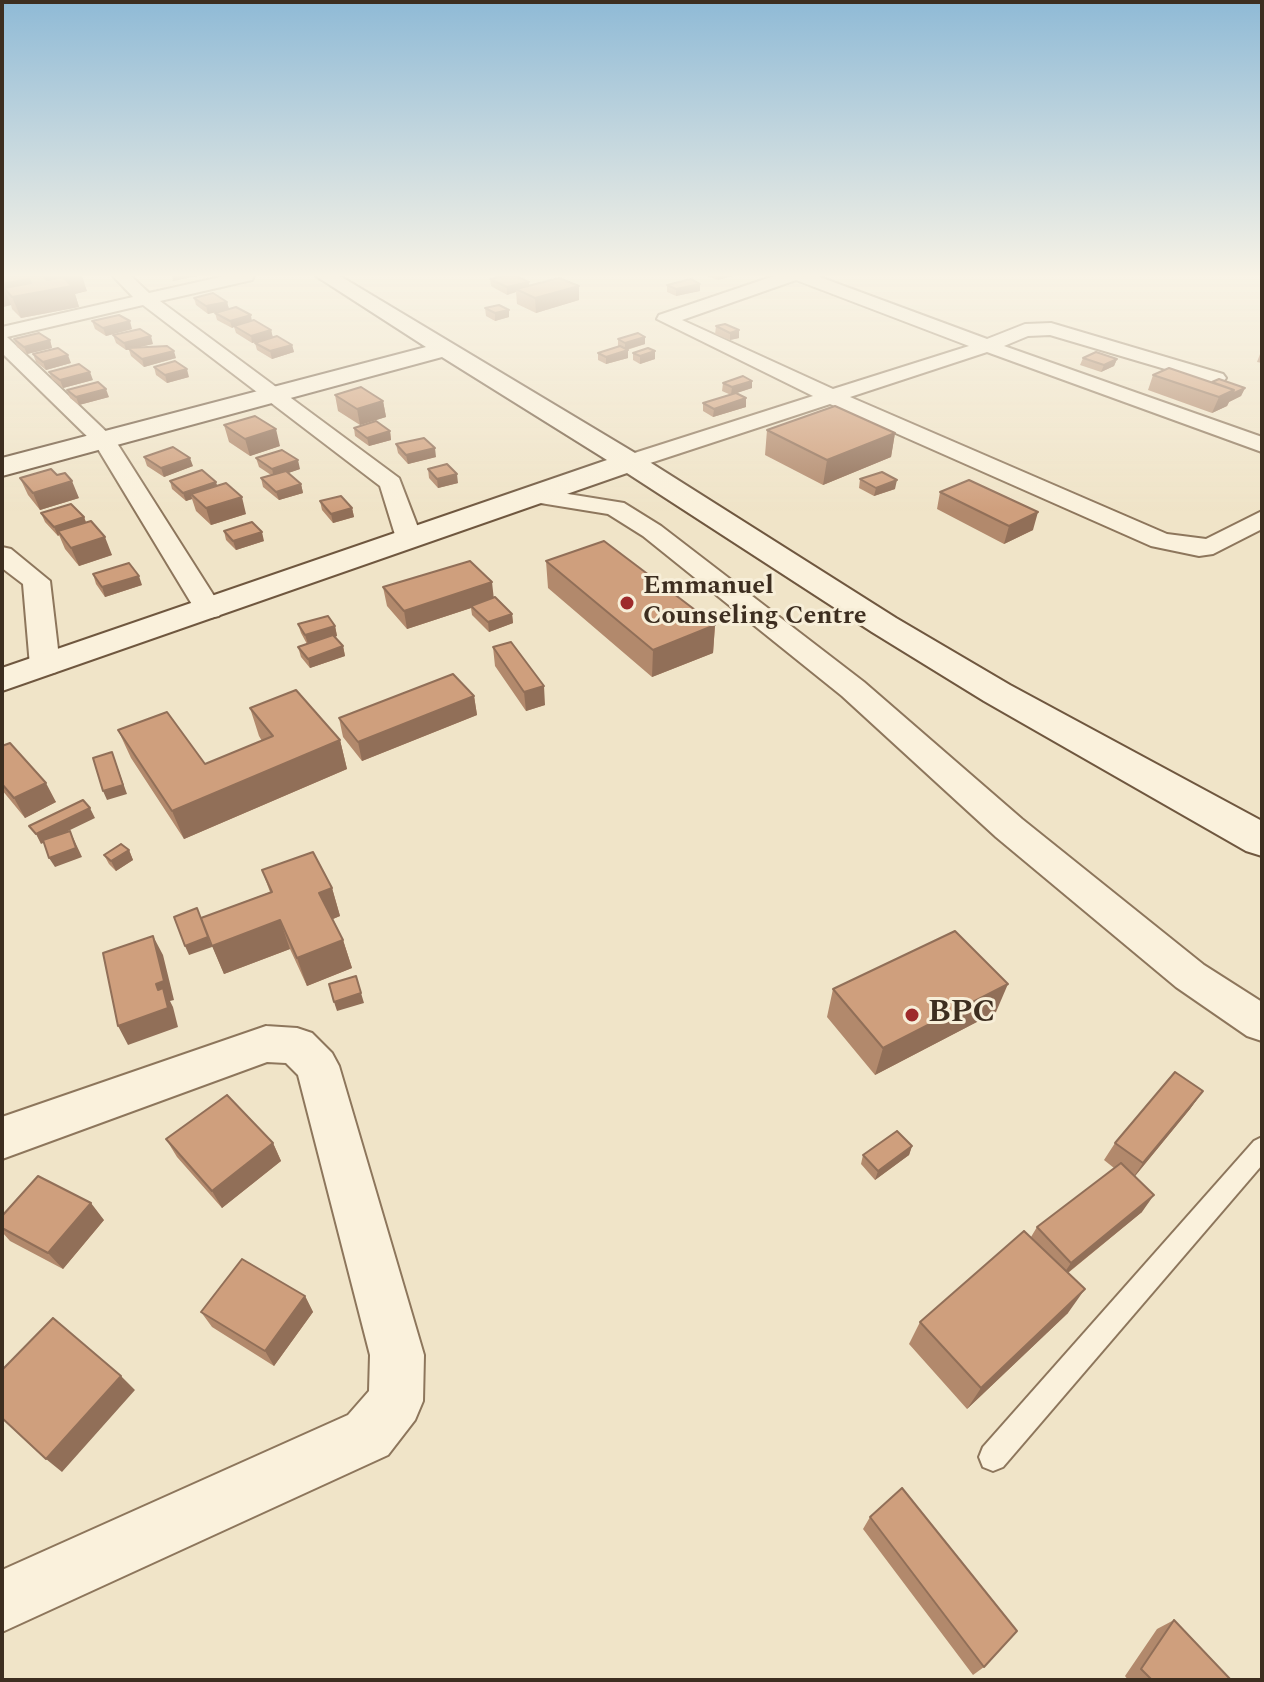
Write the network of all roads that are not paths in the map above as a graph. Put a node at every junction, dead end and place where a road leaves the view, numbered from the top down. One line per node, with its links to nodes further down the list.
1 (15, 354): 12 (street)
2 (220, 354): 10 (street)
3 (426, 354): 10 (main road)
4 (451, 354): 14 (main road)
5 (739, 354): 11 (street)
6 (960, 354): 11 (street)
7 (1011, 354): 13 (street)
8 (1137, 354): 9 (street)
9 (1216, 378)
10 (273, 394): 12 (main road); 18 (street)
11 (830, 396): 14 (street); 17 (street)
12 (104, 440): 15 (main road); 20 (street)
13 (1262, 445)
14 (630, 462): 16 (main road); 23 (main road)
15 (2, 467)
16 (537, 496): 18 (main road); 26 (street)
17 (1262, 519)
18 (409, 538): 20 (main road)
19 (2, 555): 21 (street)
20 (209, 610): 21 (main road)
21 (45, 666): 22 (main road)
22 (2, 680)
23 (997, 693): 24 (main road); 25 (main road)
24 (1262, 840)
25 (1262, 866)
26 (1262, 1024)
27 (2, 1138): 30 (street)
28 (1262, 1148): 29 (lane)
29 (993, 1457)
30 (2, 1601)

